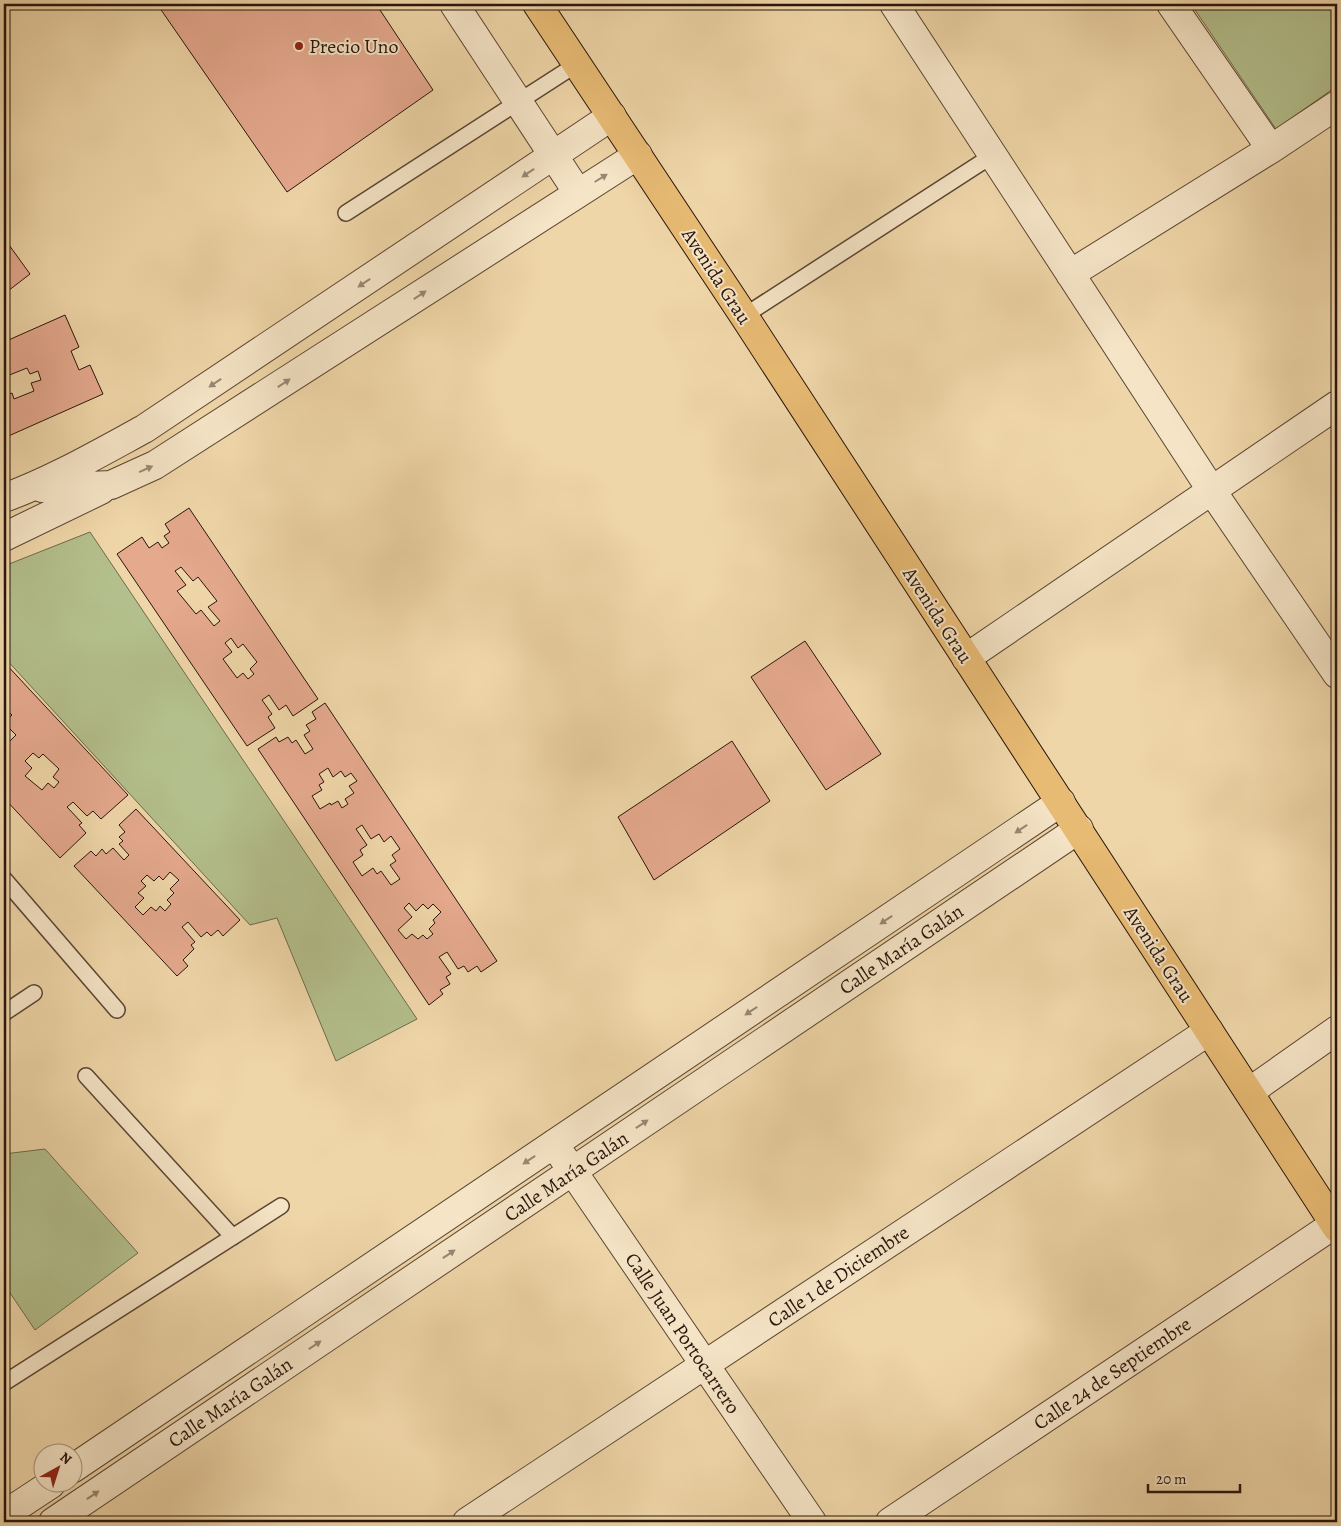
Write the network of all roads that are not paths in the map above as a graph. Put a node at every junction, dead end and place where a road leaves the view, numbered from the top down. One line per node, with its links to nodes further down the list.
1 (454, 4): 6 (street)
2 (894, 4): 11 (street)
3 (1171, 4): 9 (street)
4 (543, 6): 5 (main road, Avenida Grau)
5 (577, 64): 6 (lane); 8 (main road, Avenida Grau)
6 (518, 102): 12 (street); 14 (lane)
7 (1337, 105): 9 (street)
8 (612, 116): 10 (main road, Avenida Grau); 12 (street)
9 (1271, 149): 15 (street)
10 (638, 155): 13 (street, one-way to 10); 16 (main road, Avenida Grau)
11 (992, 155): 15 (street); 16 (lane)
12 (553, 156): 13 (street); 19 (street, one-way to 19)
13 (578, 193): 18 (street, one-way to 13)
14 (346, 213)
15 (1070, 274): 20 (street)
16 (744, 316): 23 (main road, Avenida Grau)
17 (1337, 406): 20 (street)
18 (111, 485): 19 (street); 22 (street)
19 (31, 488): 21 (street)
20 (1212, 491): 23 (street); 24 (street)
21 (4, 498)
22 (4, 537)
23 (966, 658): 25 (main road, Avenida Grau)
24 (1337, 674)
25 (1061, 802): 26 (main road, Avenida Grau); 35 (street, Calle María Galán, one-way to 35)
26 (1079, 829): 31 (main road, Avenida Grau); 36 (street, Calle María Galán, one-way to 26)
27 (4, 879): 29 (lane)
28 (34, 993): 30 (lane)
29 (117, 1010)
30 (4, 1013)
31 (1208, 1030): 34 (main road, Avenida Grau); 40 (street, Calle 1 de Diciembre)
32 (1337, 1030): 34 (street)
33 (86, 1076): 39 (lane)
34 (1249, 1092): 38 (main road, Avenida Grau)
35 (554, 1144): 36 (street, Calle Juan Portocarrero); 42 (street, Calle María Galán, one-way to 42)
36 (573, 1171): 40 (street, Calle Juan Portocarrero); 45 (street, Calle María Galán, one-way to 36)
37 (282, 1206): 39 (lane)
38 (1336, 1226): 48 (street, Calle 24 de Septiembre)
39 (233, 1237): 41 (lane)
40 (705, 1364): 46 (street, Calle 1 de Diciembre); 47 (street, Calle Juan Portocarrero)
41 (4, 1383)
42 (82, 1462)
43 (36, 1494): 44 (street)
44 (4, 1515)
45 (52, 1522)
46 (467, 1522)
47 (812, 1522)
48 (890, 1522)

